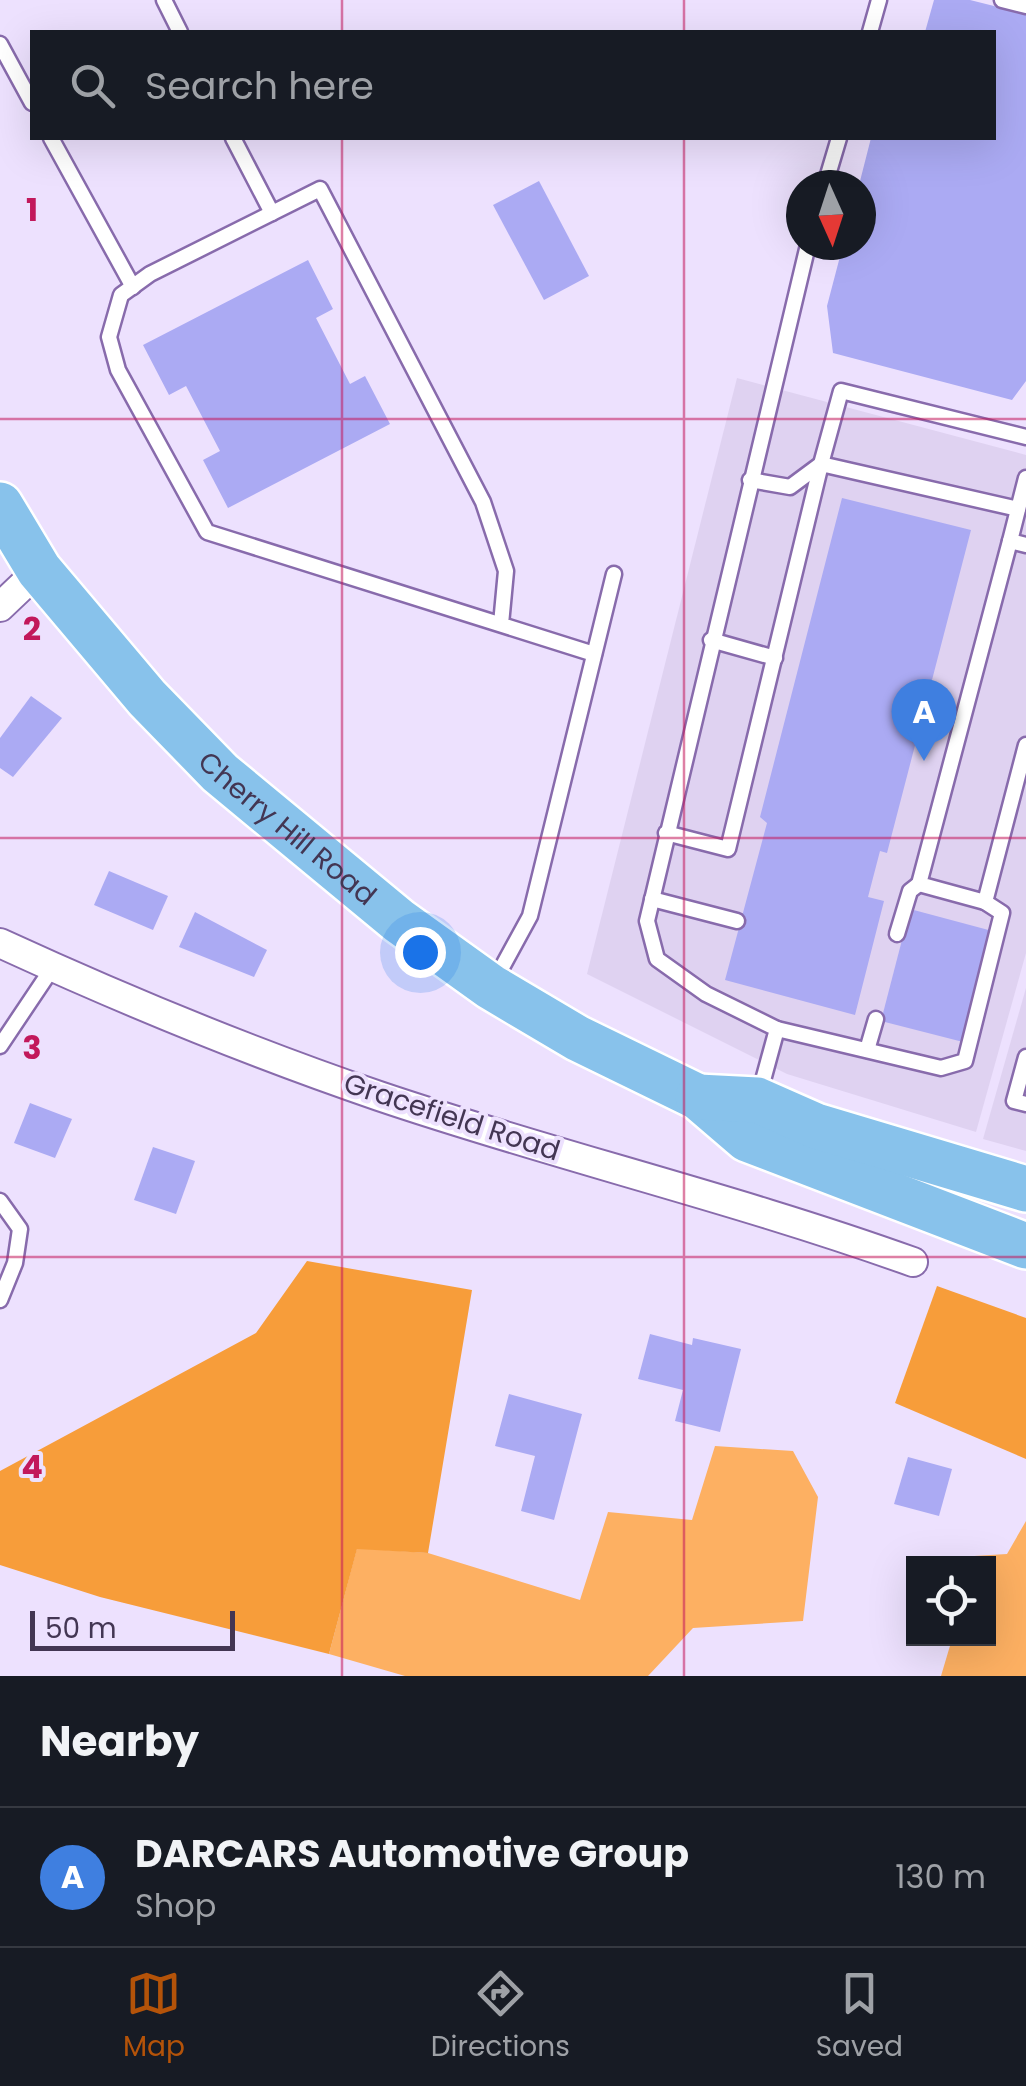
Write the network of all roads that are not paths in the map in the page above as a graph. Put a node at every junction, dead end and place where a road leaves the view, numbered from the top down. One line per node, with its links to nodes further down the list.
1 (164, 0): 5 (lane)
2 (879, 0): 6 (lane)
3 (1002, 0): 4 (lane)
4 (1026, 6)
5 (179, 30)
6 (871, 30)
7 (0, 44): 8 (lane)
8 (30, 99)
9 (52, 140): 15 (lane)
10 (235, 140): 13 (lane)
11 (838, 140): 12 (lane)
12 (830, 170)
13 (272, 213): 15 (lane); 27 (lane)
14 (804, 260): 19 (lane)
15 (133, 287): 27 (lane)
16 (1026, 437): 17 (lane)
17 (822, 464): 19 (lane); 21 (lane); 30 (lane)
18 (1026, 478): 21 (lane)
19 (750, 480): 28 (lane)
20 (0, 505): 24 (main road, Cherry Hill Road)
21 (1018, 509): 22 (lane)
22 (1010, 541): 23 (lane); 33 (lane)
23 (1026, 545)
24 (39, 570): 26 (street); 40 (main road, Cherry Hill Road)
25 (614, 574): 29 (lane)
26 (0, 607)
27 (501, 624): 29 (lane)
28 (711, 640): 30 (lane); 32 (lane)
29 (594, 654): 40 (lane)
30 (775, 658): 32 (lane)
31 (1026, 745): 35 (lane)
32 (666, 833): 34 (lane)
33 (919, 884): 35 (lane); 37 (lane)
34 (652, 900): 36 (lane); 42 (lane)
35 (985, 902): 44 (lane)
36 (737, 921)
37 (897, 934)
38 (0, 943): 39 (street, Gracefield Road)
39 (52, 967): 43 (lane); 52 (street, Gracefield Road)
40 (491, 987): 46 (main road, Cherry Hill Road)
41 (876, 1019): 44 (lane)
42 (777, 1029): 44 (lane); 47 (lane)
43 (0, 1046)
44 (868, 1050)
45 (1026, 1057): 48 (lane)
46 (698, 1097): 47 (main road, Cherry Hill Road); 51 (main road, Cherry Hill Road)
47 (758, 1100): 49 (main road, Cherry Hill Road)
48 (1026, 1104)
49 (1026, 1189)
50 (0, 1202): 53 (lane)
51 (1026, 1246)
52 (914, 1262)
53 (0, 1300)

